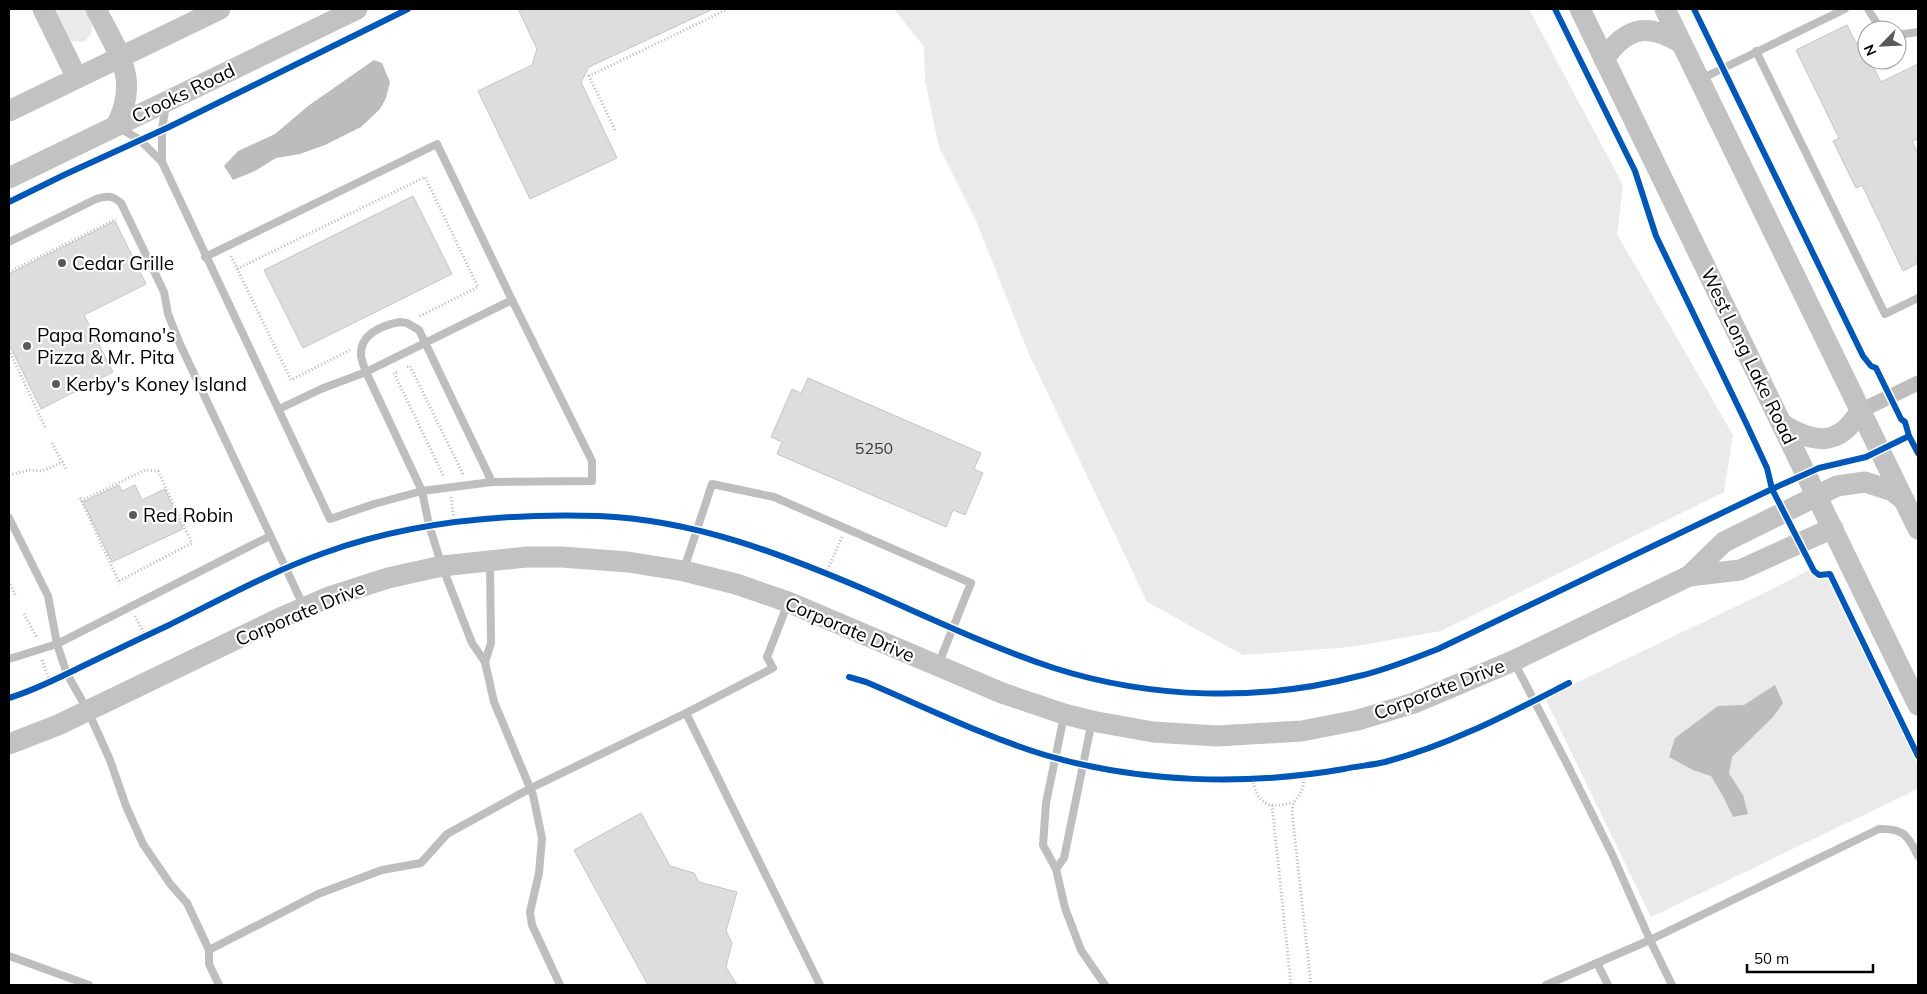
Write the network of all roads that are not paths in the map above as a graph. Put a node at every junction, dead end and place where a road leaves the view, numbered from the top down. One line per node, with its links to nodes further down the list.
1 (43, 9): 14 (main road)
2 (96, 9): 12 (main road)
3 (220, 9): 12 (main road)
4 (357, 9): 16 (main road, Crooks Road)
5 (1580, 9): 13 (main road, West Long Lake Road)
6 (1665, 9): 10 (main road)
7 (1845, 9): 11 (lane)
8 (1868, 9): 9 (lane)
9 (1875, 20)
10 (1681, 43): 13 (main road); 15 (main road)
11 (1756, 51): 15 (lane); 23 (lane)
12 (119, 57): 14 (main road); 18 (main road)
13 (1604, 59): 30 (main road, West Long Lake Road)
14 (77, 78): 17 (main road)
15 (1699, 80): 29 (main road)
16 (167, 102): 18 (main road, Crooks Road); 19 (lane)
17 (9, 111)
18 (116, 126): 19 (lane); 20 (main road, Crooks Road)
19 (162, 162): 22 (lane)
20 (9, 178)
21 (9, 242): 38 (lane)
22 (206, 257): 24 (lane); 28 (lane)
23 (1918, 298)
24 (512, 300): 25 (lane); 31 (lane)
25 (425, 342): 26 (lane); 26 (lane); 31 (lane)
26 (366, 372): 28 (lane); 32 (lane)
27 (1918, 383): 29 (street)
28 (278, 409): 32 (lane)
29 (1860, 411): 30 (main road); 34 (main road)
30 (1782, 424): 33 (main road, West Long Lake Road)
31 (492, 482): 32 (lane)
32 (422, 492): 40 (lane)
33 (1817, 495): 34 (main road, Corporate Drive); 36 (main road, West Long Lake Road); 42 (main road, Corporate Drive)
34 (1904, 500): 37 (main road)
35 (9, 518): 45 (lane)
36 (1833, 528): 42 (main road, Corporate Drive); 50 (main road, West Long Lake Road)
37 (1918, 529)
38 (270, 536): 44 (lane); 45 (lane)
39 (490, 560): 40 (main road, Corporate Drive); 41 (main road, Corporate Drive); 48 (lane)
40 (442, 566): 44 (main road, Corporate Drive); 48 (lane)
41 (684, 571): 43 (main road, Corporate Drive); 49 (lane)
42 (1689, 576): 47 (main road, Corporate Drive)
43 (788, 602): 49 (main road, Corporate Drive); 52 (lane)
44 (304, 607): 51 (main road, Corporate Drive)
45 (57, 644): 46 (lane); 51 (lane)
46 (9, 659)
47 (1513, 661): 54 (main road, Corporate Drive); 59 (lane)
48 (485, 662): 56 (lane)
49 (938, 667): 53 (main road, Corporate Drive)
50 (1918, 704)
51 (88, 711): 55 (main road, Corporate Drive); 60 (lane)
52 (686, 713): 56 (lane); 66 (lane)
53 (1064, 714): 54 (main road, Corporate Drive); 58 (lane)
54 (1092, 721): 58 (lane)
55 (9, 744)
56 (531, 788): 60 (lane); 65 (lane)
57 (1918, 856): 59 (lane)
58 (1056, 869): 67 (lane)
59 (1650, 940): 62 (lane); 70 (lane)
60 (209, 950): 64 (lane)
61 (9, 956): 63 (lane)
62 (1597, 963): 68 (lane); 69 (lane)
63 (89, 985)
64 (219, 985)
65 (560, 985)
66 (820, 985)
67 (1105, 985)
68 (1546, 985)
69 (1608, 985)
70 (1672, 985)

